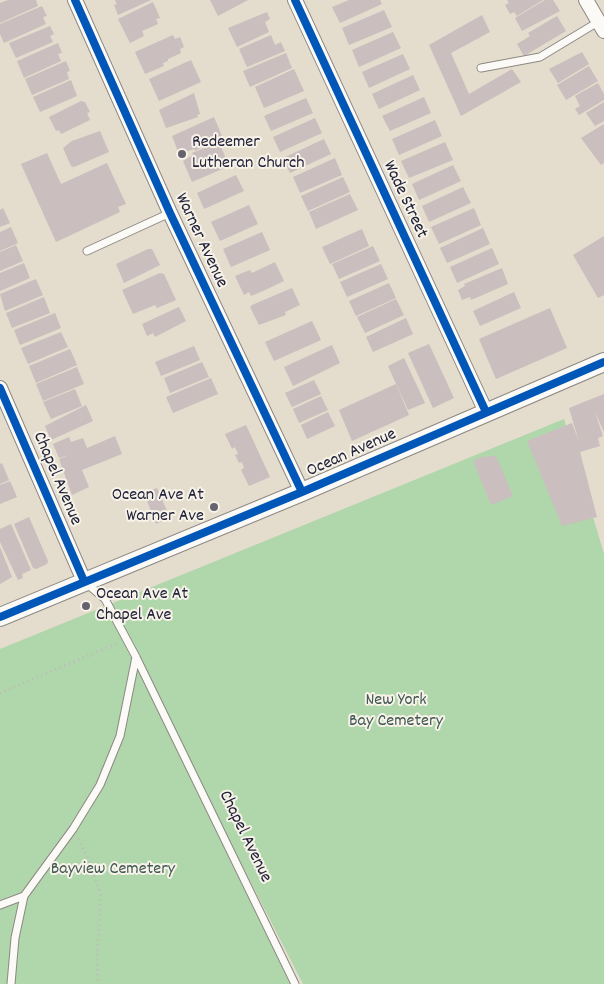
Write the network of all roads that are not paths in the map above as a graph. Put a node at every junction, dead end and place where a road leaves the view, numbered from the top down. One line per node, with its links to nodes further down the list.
1 (75, 0): 6 (street, Warner Avenue)
2 (295, 0): 10 (street, Wade Street)
3 (586, 0): 4 (street)
4 (601, 27): 5 (lane)
5 (481, 68)
6 (170, 213): 7 (lane); 11 (street, Warner Avenue)
7 (87, 250)
8 (604, 362): 10 (street, Ocean Avenue)
9 (0, 388): 12 (street, Chapel Avenue)
10 (486, 412): 11 (street, Ocean Avenue)
11 (302, 492): 12 (street, Ocean Avenue)
12 (84, 581): 13 (street, Ocean Avenue); 14 (lane, Chapel Avenue)
13 (0, 617)
14 (136, 657): 15 (lane); 18 (lane, Chapel Avenue)
15 (24, 896): 16 (lane); 17 (lane)
16 (0, 905)
17 (11, 984)
18 (295, 984)

